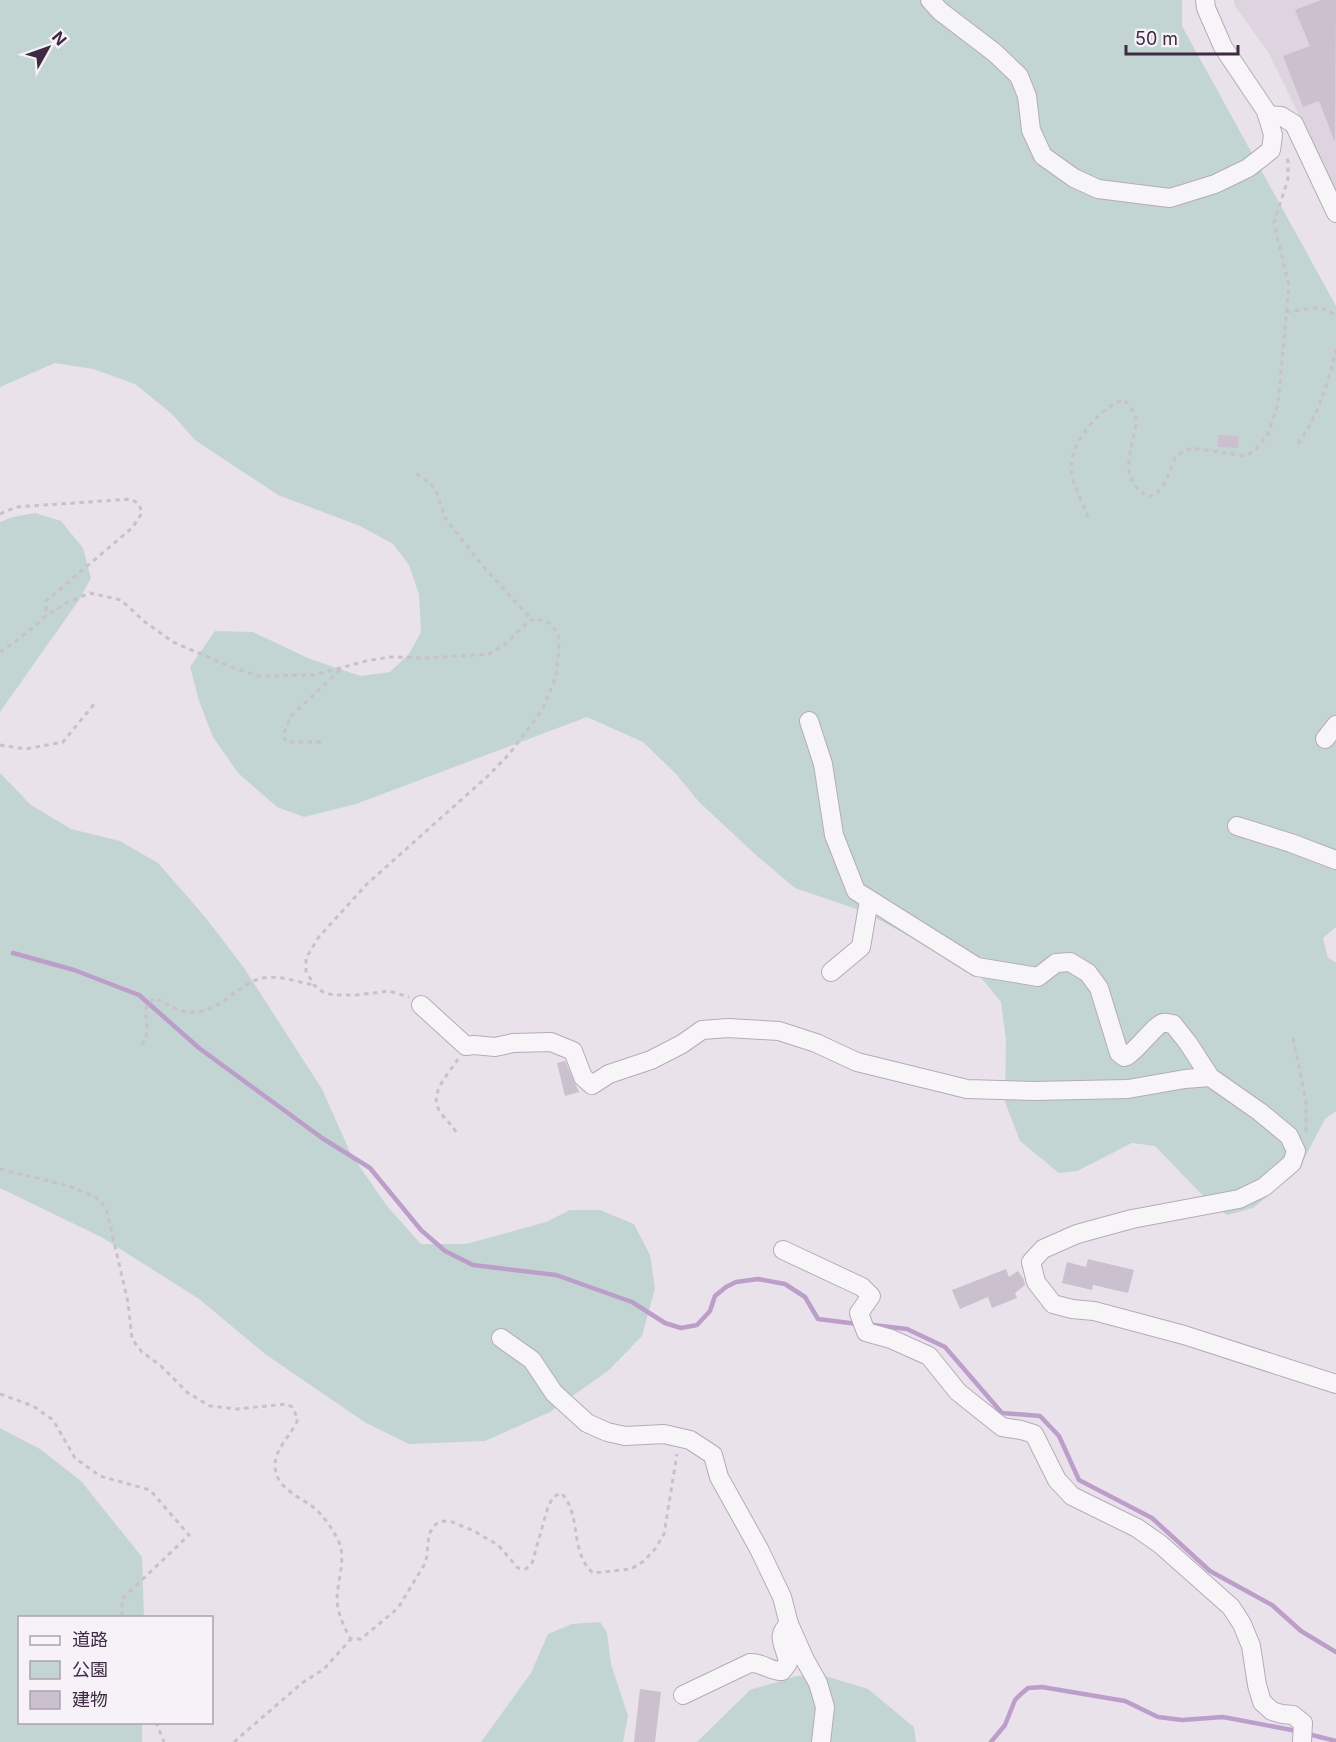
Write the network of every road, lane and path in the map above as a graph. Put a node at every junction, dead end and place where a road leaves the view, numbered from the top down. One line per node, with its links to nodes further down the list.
1 (930, 0): 4 (street)
2 (1205, 0): 3 (street)
3 (1267, 115): 4 (street); 5 (street)
4 (1273, 135): 6 (path)
5 (1336, 213)
6 (1286, 312): 7 (path); 12 (path)
7 (1336, 316)
8 (1336, 350): 9 (path)
9 (1298, 444)
10 (416, 474): 14 (path)
11 (0, 514): 13 (path)
12 (1088, 517)
13 (46, 616): 15 (path); 16 (path)
14 (532, 620): 16 (path); 25 (path)
15 (0, 652)
16 (344, 667): 19 (path)
17 (95, 703): 20 (path)
18 (809, 721): 23 (street)
19 (321, 742)
20 (0, 746)
21 (1237, 826): 22 (street)
22 (1336, 860)
23 (869, 900): 24 (street); 30 (street)
24 (831, 972)
25 (314, 985): 26 (path); 28 (path)
26 (421, 1005): 29 (street)
27 (1293, 1038): 32 (path)
28 (142, 1045)
29 (466, 1046): 30 (street); 31 (path)
30 (1210, 1077): 32 (street)
31 (456, 1132)
32 (1296, 1151): 36 (street)
33 (0, 1169): 41 (path)
34 (783, 1250): 44 (street)
35 (501, 1338): 38 (street)
36 (1336, 1384)
37 (0, 1394): 39 (path)
38 (681, 1437): 40 (street); 41 (path)
39 (122, 1616)
40 (789, 1624): 42 (street); 47 (street)
41 (351, 1639): 46 (path)
42 (683, 1695)
43 (157, 1724): 45 (path)
44 (1302, 1735)
45 (164, 1742)
46 (234, 1742)
47 (821, 1742)

